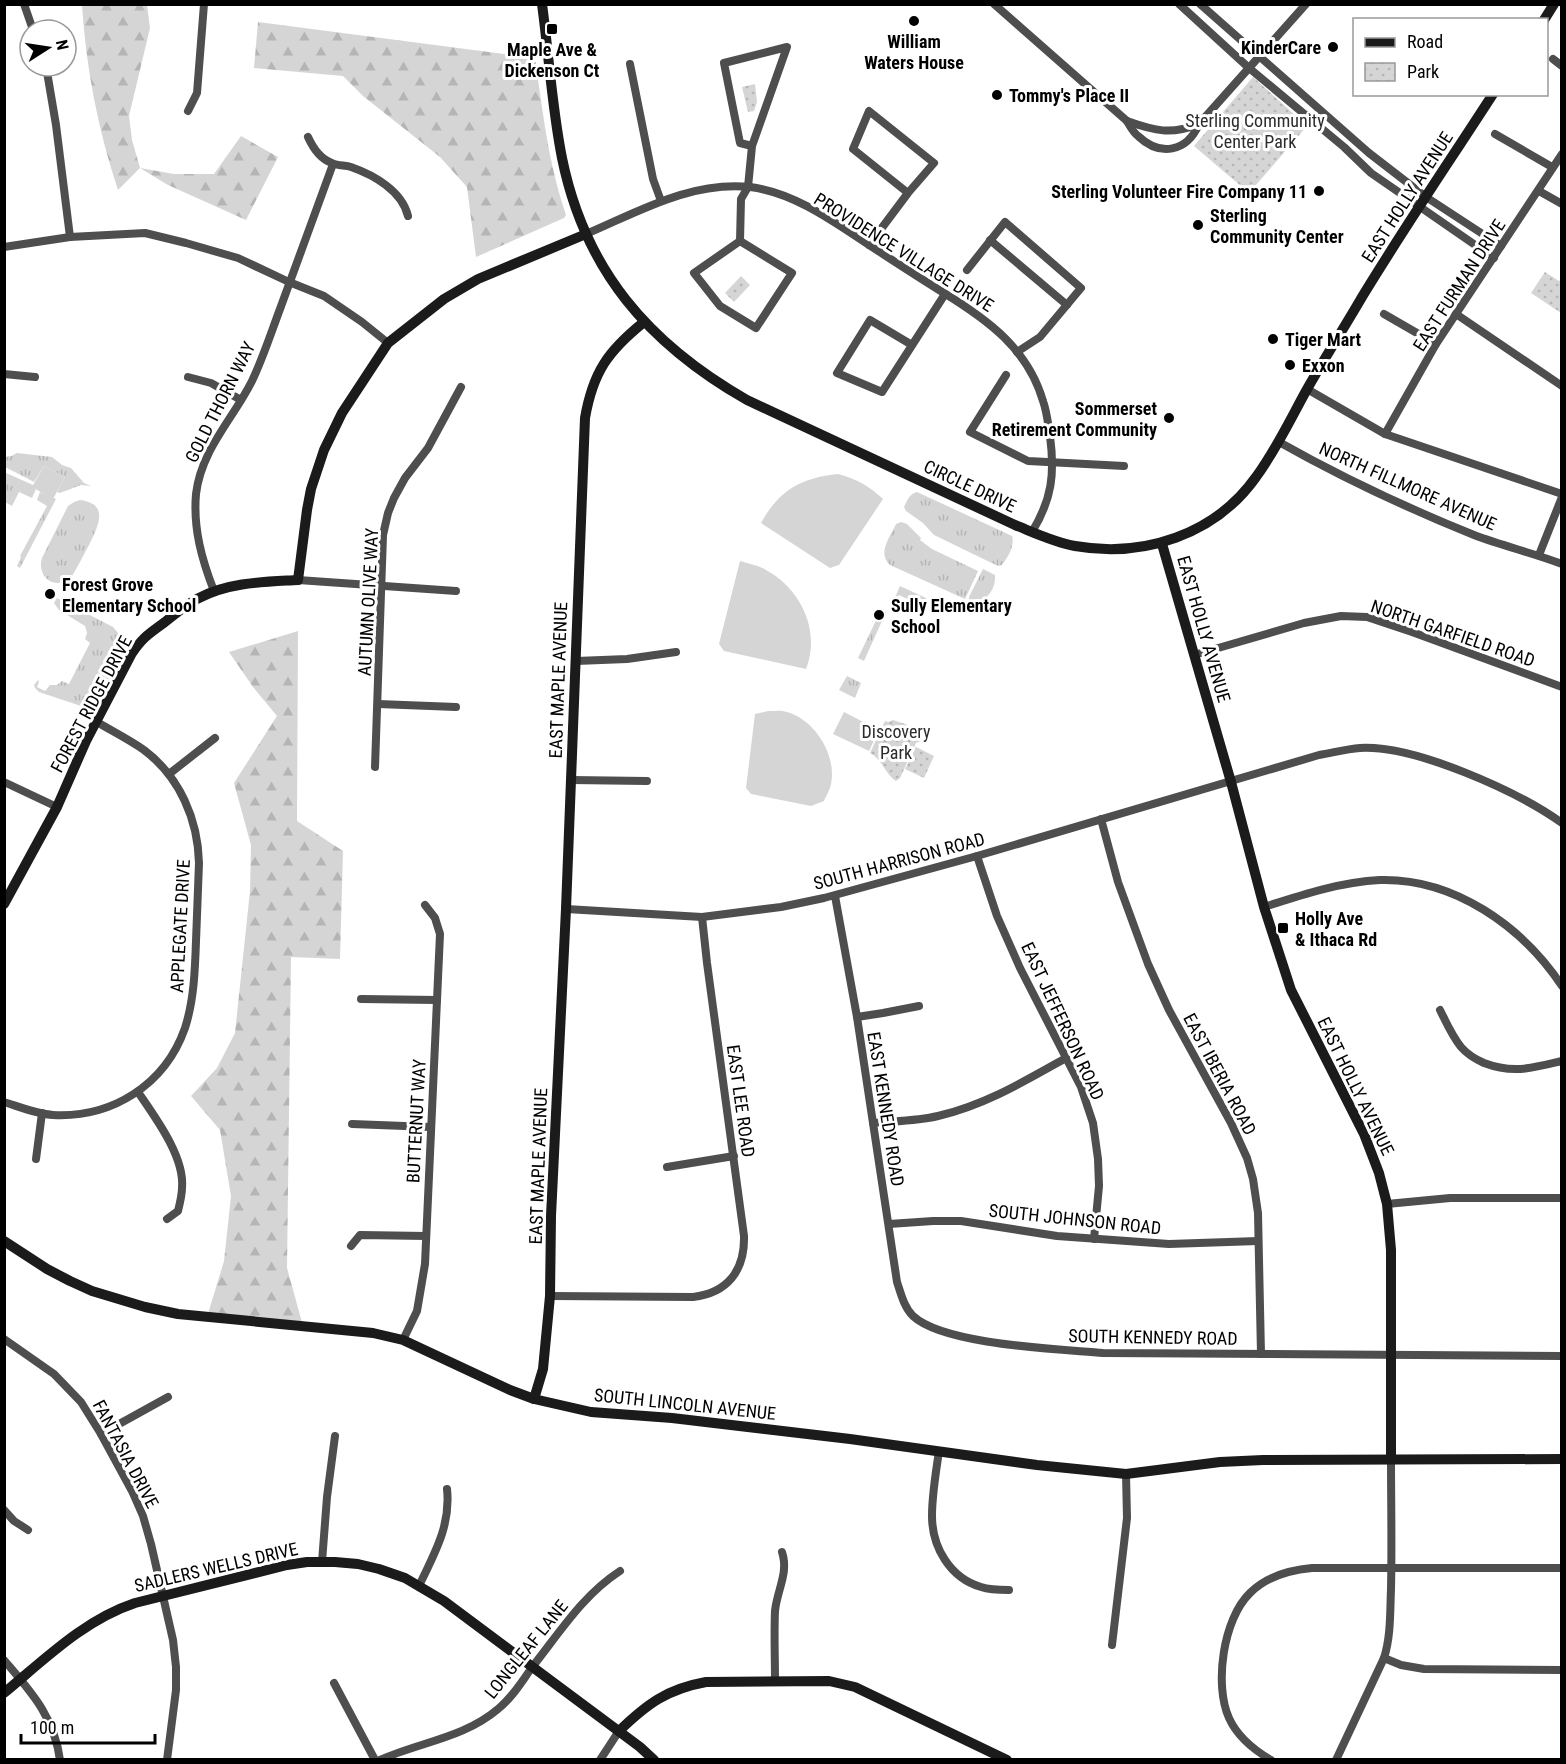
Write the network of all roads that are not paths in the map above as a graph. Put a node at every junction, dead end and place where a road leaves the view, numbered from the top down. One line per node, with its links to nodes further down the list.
1 (204, 4): 16 (street)
2 (542, 4): 33 (street)
3 (994, 4): 17 (street)
4 (1179, 4): 13 (street)
5 (1200, 4): 9 (street)
6 (1306, 4): 9 (street)
7 (1554, 4): 8 (street)
8 (1545, 18)
9 (1260, 56): 13 (street); 28 (street)
10 (1553, 59): 12 (street)
11 (630, 64): 29 (street)
12 (1562, 66)
13 (1249, 68): 18 (street); 31 (street)
14 (48, 78): 34 (street)
15 (1492, 96): 28 (street, EAST HOLLY AVENUE)
16 (188, 111)
17 (1127, 121): 18 (street); 18 (street)
18 (1199, 124)
19 (1495, 134): 24 (street)
20 (308, 137): 23 (street)
21 (752, 146): 21 (street); 25 (street)
22 (1562, 154): 24 (street, EAST FURMAN DRIVE)
23 (333, 164): 32 (street); 42 (street, GOLD THORN WAY)
24 (1552, 167): 26 (street, EAST FURMAN DRIVE)
25 (748, 187): 29 (street, PROVIDENCE VILLAGE DRIVE); 36 (street); 37 (street, PROVIDENCE VILLAGE DRIVE)
26 (1539, 191): 30 (street); 38 (street, EAST FURMAN DRIVE)
27 (908, 193): 27 (street); 37 (street)
28 (1426, 196): 31 (street, EAST HOLLY AVENUE); 38 (street)
29 (662, 201): 33 (street, PROVIDENCE VILLAGE DRIVE)
30 (1562, 204)
31 (1419, 207): 40 (street); 58 (street, EAST HOLLY AVENUE)
32 (408, 216)
33 (586, 234): 47 (street); 48 (street)
34 (70, 237): 39 (street); 42 (street)
35 (990, 240): 41 (street); 44 (street); 44 (street)
36 (740, 241): 36 (street)
37 (869, 245): 43 (street, PROVIDENCE VILLAGE DRIVE)
38 (1501, 246): 40 (street, EAST FURMAN DRIVE)
39 (4, 247)
40 (1494, 258): 46 (street, EAST FURMAN DRIVE)
41 (967, 270)
42 (290, 282): 48 (street); 59 (street, GOLD THORN WAY)
43 (945, 294): 50 (street); 51 (street, PROVIDENCE VILLAGE DRIVE)
44 (1067, 305): 51 (street)
45 (1384, 314): 49 (street)
46 (1456, 314): 49 (street, EAST FURMAN DRIVE); 56 (street)
47 (644, 322): 65 (street, CIRCLE DRIVE); 75 (street, EAST MAPLE AVENUE)
48 (388, 343): 69 (street)
49 (1436, 344): 60 (street, EAST FURMAN DRIVE)
50 (912, 345): 50 (street)
51 (1017, 352): 62 (street, PROVIDENCE VILLAGE DRIVE)
52 (4, 374): 54 (street)
53 (1006, 375): 62 (street)
54 (35, 377)
55 (188, 377): 59 (street)
56 (1562, 386)
57 (461, 387): 70 (street, AUTUMN OLIVE WAY)
58 (1308, 388): 60 (street); 61 (street, EAST HOLLY AVENUE)
59 (241, 400): 71 (street, GOLD THORN WAY)
60 (1385, 434): 64 (street)
61 (1279, 442): 66 (street, CIRCLE DRIVE); 67 (street, NORTH FILLMORE AVENUE)
62 (1052, 462): 63 (street); 65 (street, PROVIDENCE VILLAGE DRIVE)
63 (1124, 466)
64 (1562, 495): 67 (street)
65 (1032, 532): 66 (street, CIRCLE DRIVE)
66 (1162, 543): 74 (street, EAST HOLLY AVENUE)
67 (1539, 555): 68 (street, NORTH FILLMORE AVENUE)
68 (1562, 564)
69 (298, 580): 70 (street); 71 (street, FOREST RIDGE DRIVE)
70 (381, 586): 72 (street); 77 (street, AUTUMN OLIVE WAY)
71 (214, 591): 79 (street, FOREST RIDGE DRIVE)
72 (456, 591)
73 (676, 652): 75 (street)
74 (1194, 655): 76 (street, NORTH GARFIELD ROAD); 86 (street, EAST HOLLY AVENUE)
75 (576, 660): 83 (street, EAST MAPLE AVENUE)
76 (1562, 687)
77 (378, 704): 78 (street); 81 (street, AUTUMN OLIVE WAY)
78 (456, 707)
79 (97, 722): 82 (street, APPLEGATE DRIVE); 87 (street, FOREST RIDGE DRIVE)
80 (215, 738): 82 (street)
81 (375, 767)
82 (169, 774): 105 (street, APPLEGATE DRIVE)
83 (571, 780): 84 (street); 95 (street, EAST MAPLE AVENUE)
84 (647, 781)
85 (4, 782): 87 (street)
86 (1231, 782): 88 (street, SOUTH HARRISON ROAD); 89 (street, SOUTH HARRISON ROAD); 94 (street, EAST HOLLY AVENUE)
87 (57, 807): 92 (street, FOREST RIDGE DRIVE)
88 (1101, 819): 90 (street, SOUTH HARRISON ROAD); 121 (street, EAST IBERIA ROAD)
89 (1562, 823)
90 (977, 856): 91 (street, SOUTH HARRISON ROAD); 103 (street, EAST JEFFERSON ROAD)
91 (835, 896): 96 (street, SOUTH HARRISON ROAD); 102 (street, EAST KENNEDY ROAD)
92 (4, 904)
93 (425, 905): 99 (street, BUTTERNUT WAY)
94 (1264, 907): 97 (street); 115 (street, EAST HOLLY AVENUE)
95 (566, 909): 96 (street, SOUTH HARRISON ROAD); 123 (street, EAST MAPLE AVENUE)
96 (702, 916): 111 (street, EAST LEE ROAD)
97 (1562, 986)
98 (361, 999): 99 (street)
99 (437, 1000): 110 (street, BUTTERNUT WAY)
100 (919, 1006): 102 (street)
101 (1440, 1010): 104 (street)
102 (857, 1017): 109 (street, EAST KENNEDY ROAD)
103 (1066, 1058): 109 (street); 119 (street, EAST JEFFERSON ROAD)
104 (1562, 1061)
105 (138, 1092): 107 (street, APPLEGATE DRIVE); 116 (street)
106 (4, 1102): 107 (street, APPLEGATE DRIVE)
107 (42, 1113): 112 (street)
108 (352, 1124): 110 (street)
109 (873, 1124): 117 (street, EAST KENNEDY ROAD)
110 (431, 1127): 118 (street, BUTTERNUT WAY)
111 (734, 1156): 113 (street); 123 (street, EAST LEE ROAD)
112 (36, 1159)
113 (668, 1167)
114 (1562, 1198): 115 (street)
115 (1387, 1204): 128 (street, EAST HOLLY AVENUE)
116 (167, 1219)
117 (889, 1224): 119 (street, SOUTH JOHNSON ROAD); 124 (street, EAST KENNEDY ROAD)
118 (426, 1236): 122 (street); 126 (street, BUTTERNUT WAY)
119 (1094, 1239): 121 (street, SOUTH JOHNSON ROAD)
120 (4, 1241): 126 (street, SOUTH LINCOLN AVENUE)
121 (1258, 1241): 127 (street, EAST IBERIA ROAD)
122 (351, 1246)
123 (550, 1296): 131 (street, EAST MAPLE AVENUE)
124 (920, 1320): 127 (street, SOUTH KENNEDY ROAD)
125 (4, 1340): 132 (street, FANTASIA DRIVE)
126 (404, 1340): 131 (street, SOUTH LINCOLN AVENUE)
127 (1261, 1354): 128 (street, SOUTH KENNEDY ROAD)
128 (1391, 1355): 129 (street, SOUTH KENNEDY ROAD); 135 (street, EAST HOLLY AVENUE)
129 (1562, 1356)
130 (168, 1397): 132 (street)
131 (534, 1399): 134 (street, SOUTH LINCOLN AVENUE)
132 (101, 1434): 148 (street, FANTASIA DRIVE)
133 (335, 1436): 142 (street)
134 (939, 1451): 137 (street, SOUTH LINCOLN AVENUE); 147 (street)
135 (1391, 1458): 136 (street, SOUTH LINCOLN AVENUE); 137 (street, SOUTH LINCOLN AVENUE); 143 (street, EAST HOLLY AVENUE)
136 (1562, 1459)
137 (1126, 1474): 149 (street)
138 (447, 1489): 146 (street)
139 (4, 1510): 140 (street)
140 (28, 1530)
141 (782, 1552): 155 (street)
142 (322, 1562): 146 (street, SADLERS WELLS DRIVE); 148 (street, SADLERS WELLS DRIVE)
143 (1391, 1568): 144 (street); 150 (street, EAST HOLLY AVENUE); 166 (street)
144 (1562, 1568)
145 (620, 1571): 152 (street, LONGLEAF LANE)
146 (419, 1586): 152 (street, SADLERS WELLS DRIVE)
147 (1009, 1590)
148 (163, 1596): 154 (street, SADLERS WELLS DRIVE); 160 (street, FANTASIA DRIVE)
149 (1112, 1645)
150 (1384, 1658): 153 (street); 167 (street, EAST HOLLY AVENUE)
151 (4, 1660): 154 (street)
152 (532, 1667): 158 (street, SADLERS WELLS DRIVE); 162 (street, LONGLEAF LANE)
153 (1562, 1670)
154 (21, 1680): 157 (street, SADLERS WELLS DRIVE); 159 (street)
155 (775, 1681): 158 (street); 165 (street)
156 (334, 1683): 161 (street)
157 (4, 1693)
158 (619, 1731): 163 (street); 164 (street, SADLERS WELLS DRIVE)
159 (60, 1760)
160 (167, 1760)
161 (375, 1760)
162 (380, 1760)
163 (600, 1760)
164 (654, 1760)
165 (1006, 1760)
166 (1270, 1760)
167 (1336, 1760)

